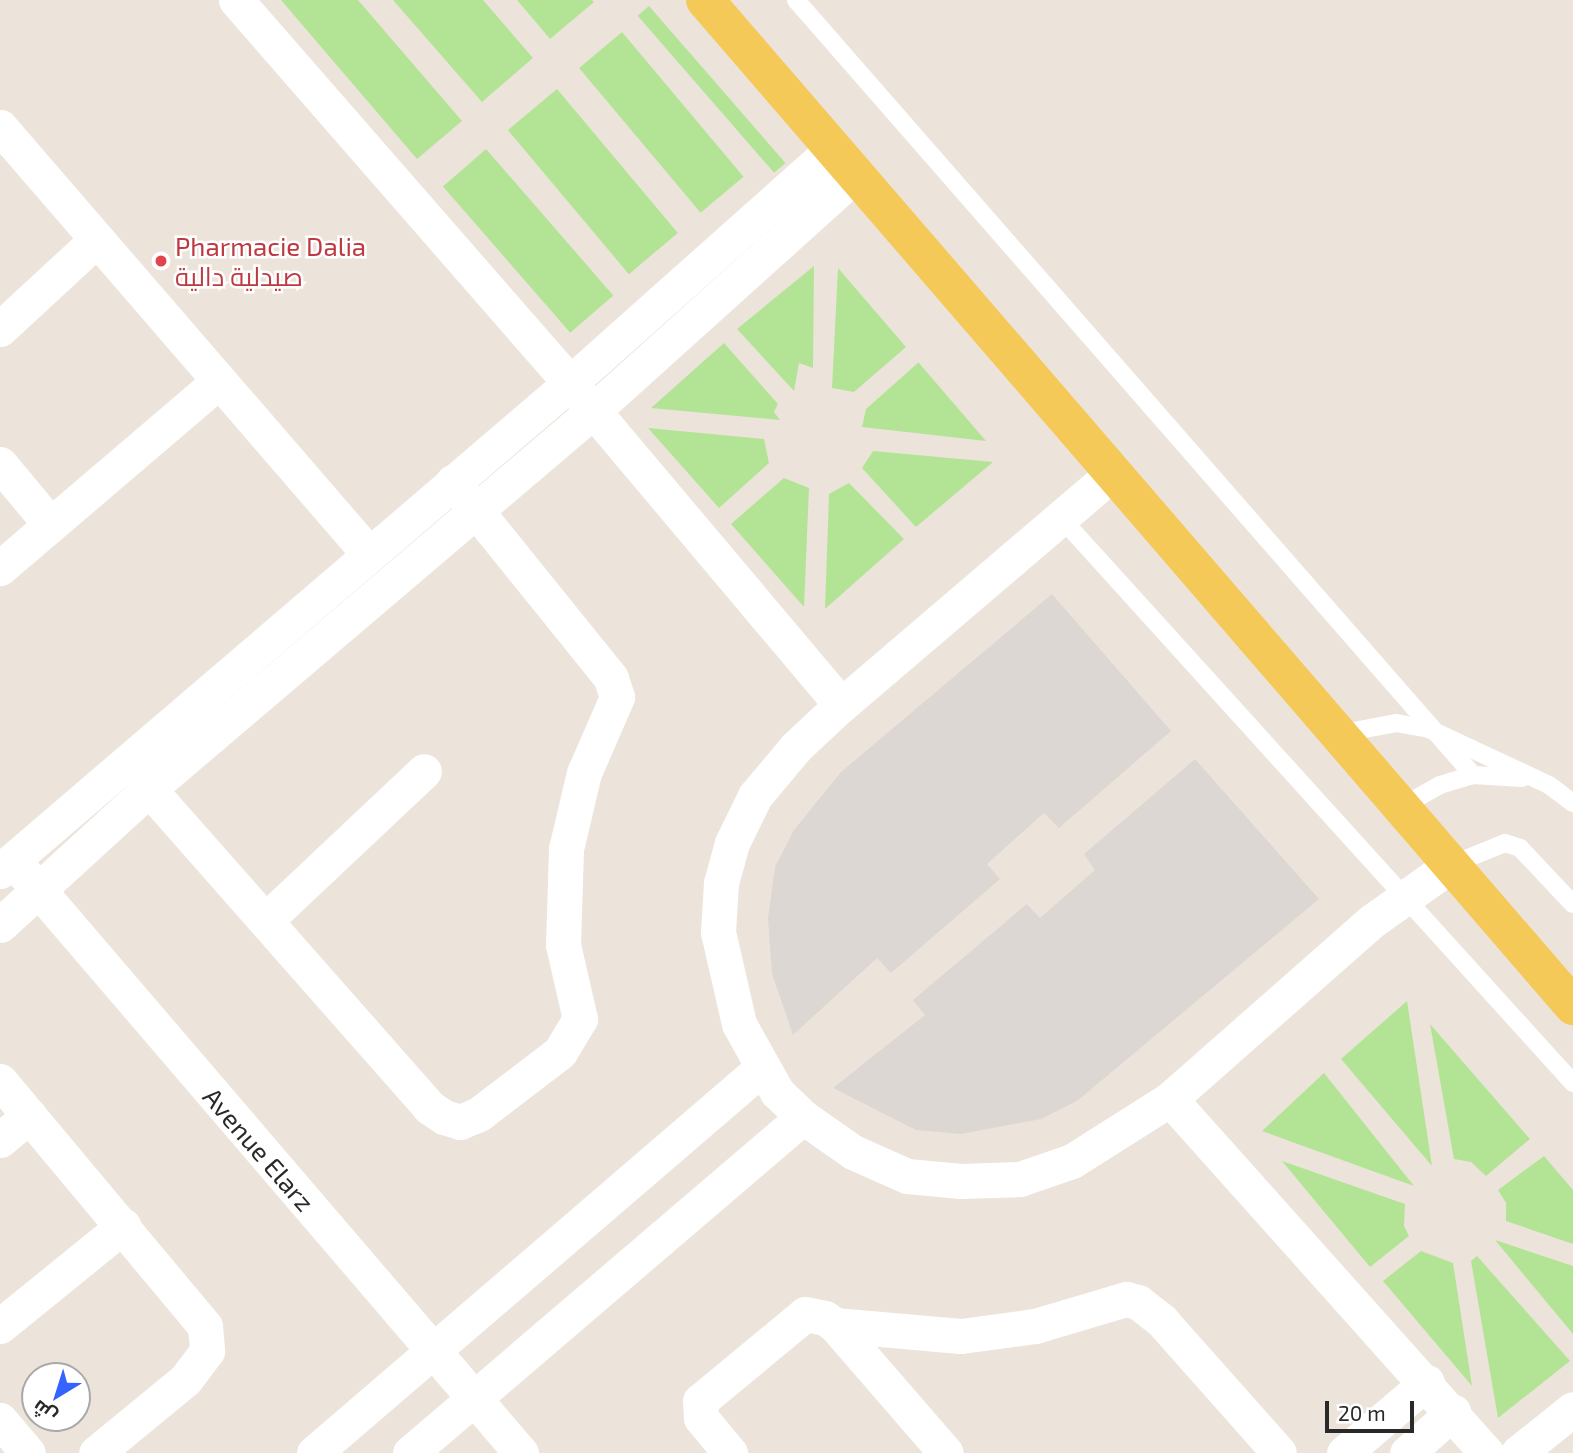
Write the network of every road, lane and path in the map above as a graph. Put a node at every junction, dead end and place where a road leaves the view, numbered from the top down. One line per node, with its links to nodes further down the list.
1 (236, 0): 9 (street)
2 (796, 0): 20 (lane)
3 (717, 6): 5 (main road)
4 (0, 127): 6 (street)
5 (844, 162): 9 (street); 10 (street); 12 (main road)
6 (96, 240): 7 (street); 8 (street)
7 (0, 328)
8 (219, 381): 15 (street); 16 (street)
9 (570, 383): 10 (street); 13 (street)
10 (593, 411): 13 (street); 19 (street)
11 (0, 464): 15 (street)
12 (1112, 472): 14 (street); 21 (main road)
13 (463, 496): 16 (street); 18 (street); 33 (street)
14 (1062, 519): 19 (street); 31 (lane)
15 (50, 524): 17 (street)
16 (369, 554): 18 (street)
17 (0, 568)
18 (285, 651): 25 (street); 28 (street)
19 (841, 705): 36 (street)
20 (1429, 729): 21 (lane); 23 (lane); 24 (lane)
21 (1338, 733): 27 (main road)
22 (424, 771): 33 (street)
23 (1473, 775): 24 (lane); 27 (lane)
24 (1549, 785): 26 (lane)
25 (149, 789): 30 (street); 33 (street)
26 (1573, 803)
27 (1402, 807): 29 (main road)
28 (4, 858): 30 (street, Avenue Elarz)
29 (1451, 864): 31 (street); 32 (lane); 35 (main road)
30 (38, 892): 34 (street); 46 (street, Avenue Elarz)
31 (1402, 899): 38 (lane); 39 (street)
32 (1573, 904)
33 (266, 920)
34 (0, 925)
35 (1573, 1006)
36 (762, 1069): 41 (street); 46 (street)
37 (0, 1081): 40 (street)
38 (1573, 1083)
39 (1170, 1098): 41 (street); 47 (street)
40 (29, 1116): 42 (street); 43 (street)
41 (803, 1117): 48 (street)
42 (0, 1140)
43 (123, 1226): 45 (street); 53 (street)
44 (835, 1325): 57 (street); 58 (street); 59 (street)
45 (0, 1326)
46 (433, 1352): 48 (street, Avenue Elarz); 54 (street)
47 (1426, 1382): 50 (street); 60 (street)
48 (473, 1398): 55 (street); 56 (street, Avenue Elarz)
49 (1573, 1409): 63 (street)
50 (1453, 1412): 61 (street); 62 (street)
51 (0, 1420): 52 (street)
52 (28, 1453)
53 (96, 1453)
54 (314, 1453)
55 (410, 1453)
56 (521, 1453)
57 (730, 1453)
58 (946, 1453)
59 (1279, 1453)
60 (1344, 1453)
61 (1407, 1453)
62 (1486, 1453)
63 (1518, 1453)

